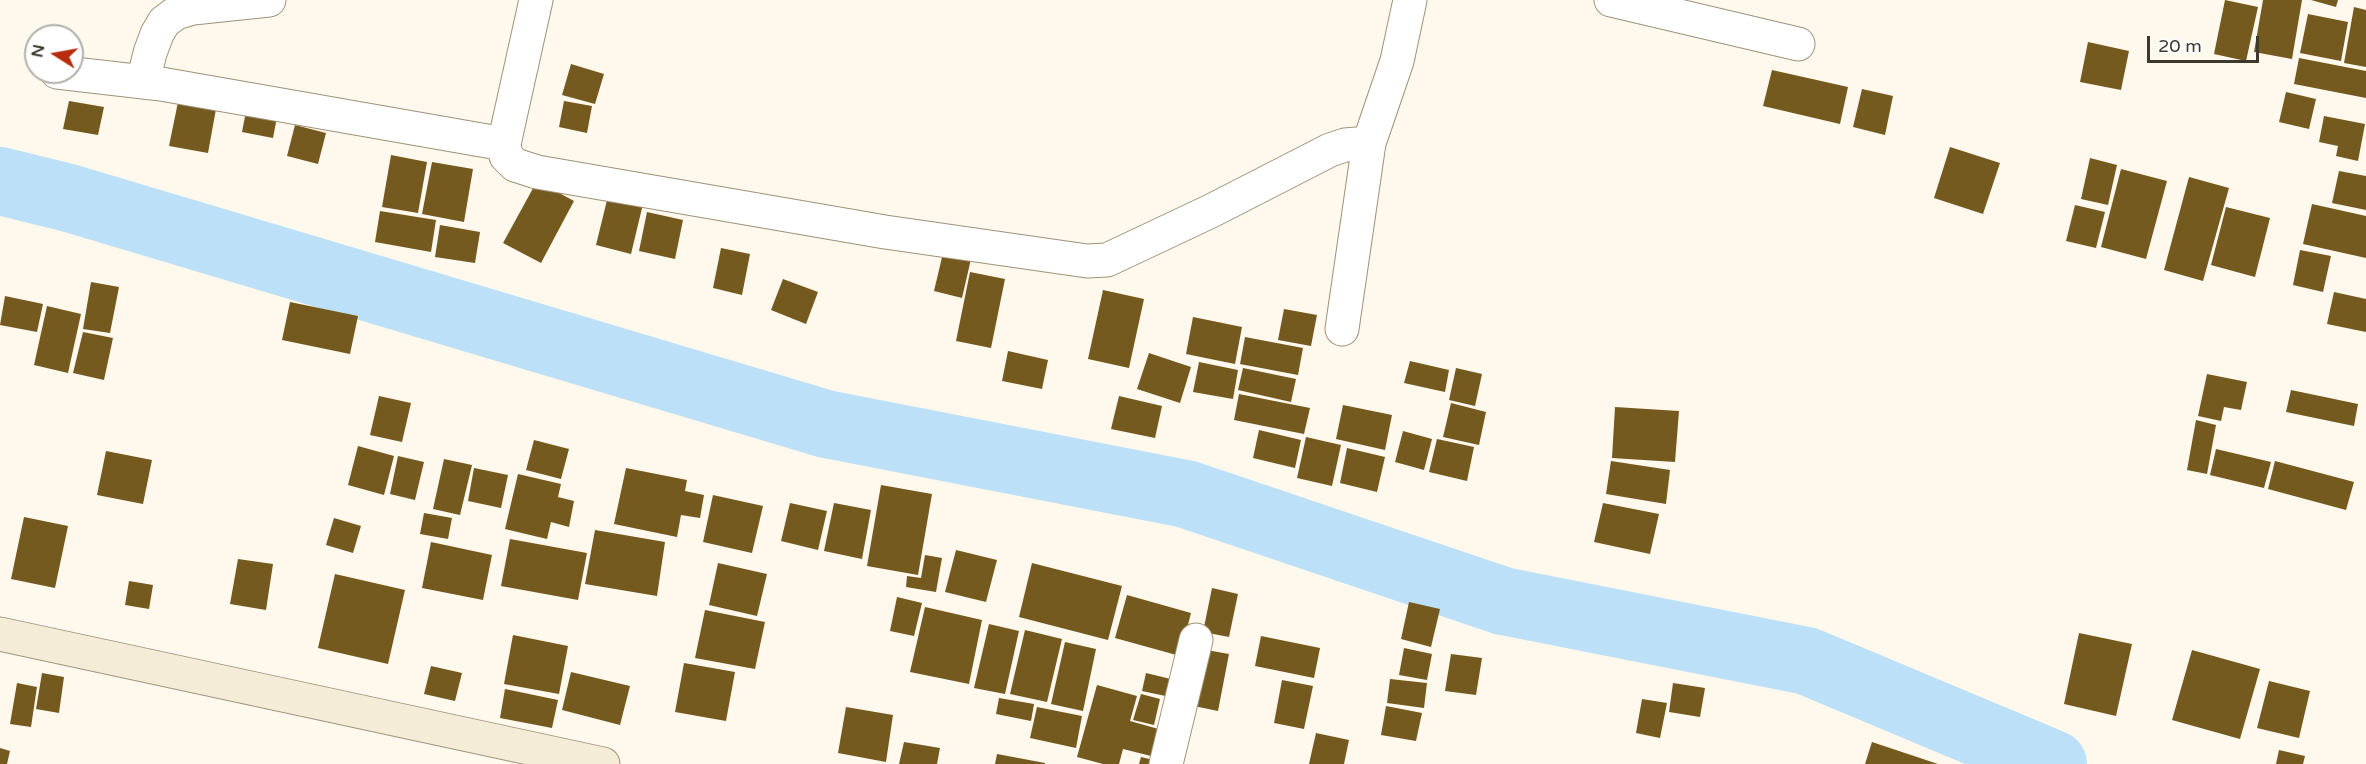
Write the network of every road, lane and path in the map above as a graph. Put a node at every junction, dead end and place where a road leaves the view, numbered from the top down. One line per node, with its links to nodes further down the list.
1 (269, 0): 7 (street)
2 (536, 0): 9 (street)
3 (1410, 0): 8 (street)
4 (1611, 0): 5 (street)
5 (1798, 44)
6 (84, 75): 7 (street)
7 (143, 82): 9 (street)
8 (1369, 143): 9 (street); 10 (street)
9 (504, 144)
10 (1342, 330)
11 (0, 634): 13 (street)
12 (1196, 640): 14 (street)
13 (603, 764)
14 (1166, 764)

